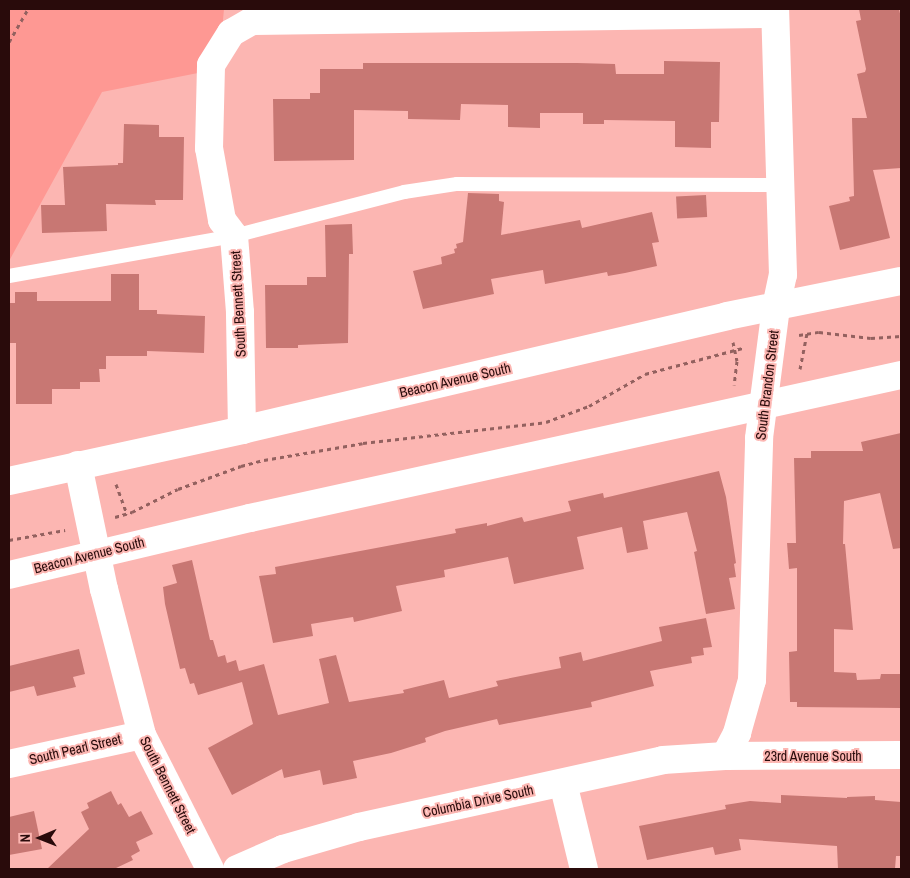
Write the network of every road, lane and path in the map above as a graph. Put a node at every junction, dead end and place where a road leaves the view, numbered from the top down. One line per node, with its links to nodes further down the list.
1 (28, 9): 3 (path)
2 (774, 11): 4 (street, South Brandon Street); 5 (street, South Bennett Street)
3 (9, 42)
4 (779, 185): 5 (lane); 8 (street, South Brandon Street)
5 (234, 236): 6 (lane); 20 (street, South Bennett Street)
6 (9, 276)
7 (901, 281): 8 (street, Beacon Avenue South)
8 (776, 307): 19 (street, South Brandon Street); 20 (street, Beacon Avenue South)
9 (808, 325): 11 (path)
10 (730, 332): 15 (path)
11 (806, 334): 12 (path); 13 (path); 17 (path)
12 (798, 335)
13 (901, 336)
14 (745, 347): 15 (path)
15 (736, 351): 18 (path); 24 (path)
16 (901, 375): 19 (street, Beacon Avenue South)
17 (800, 376)
18 (734, 387)
19 (764, 404): 29 (street, Beacon Avenue South); 33 (street, South Brandon Street)
20 (242, 430): 21 (street, Beacon Avenue South)
21 (78, 465): 23 (street, Beacon Avenue South); 29 (street, South Bennett Street)
22 (115, 479): 24 (path)
23 (9, 481)
24 (127, 514): 25 (path); 26 (path)
25 (110, 519)
26 (129, 522)
27 (67, 529): 28 (path)
28 (9, 540)
29 (96, 553): 30 (street, Beacon Avenue South); 31 (street, South Bennett Street)
30 (9, 575)
31 (142, 735): 34 (street, South Pearl Street); 36 (street, South Bennett Street)
32 (901, 755): 33 (street, 23rd Avenue South)
33 (725, 756): 35 (street, Columbia Drive South)
34 (9, 764)
35 (562, 783): 37 (street, Columbia Drive South); 38 (street)
36 (210, 869)
37 (237, 869)
38 (584, 869)

